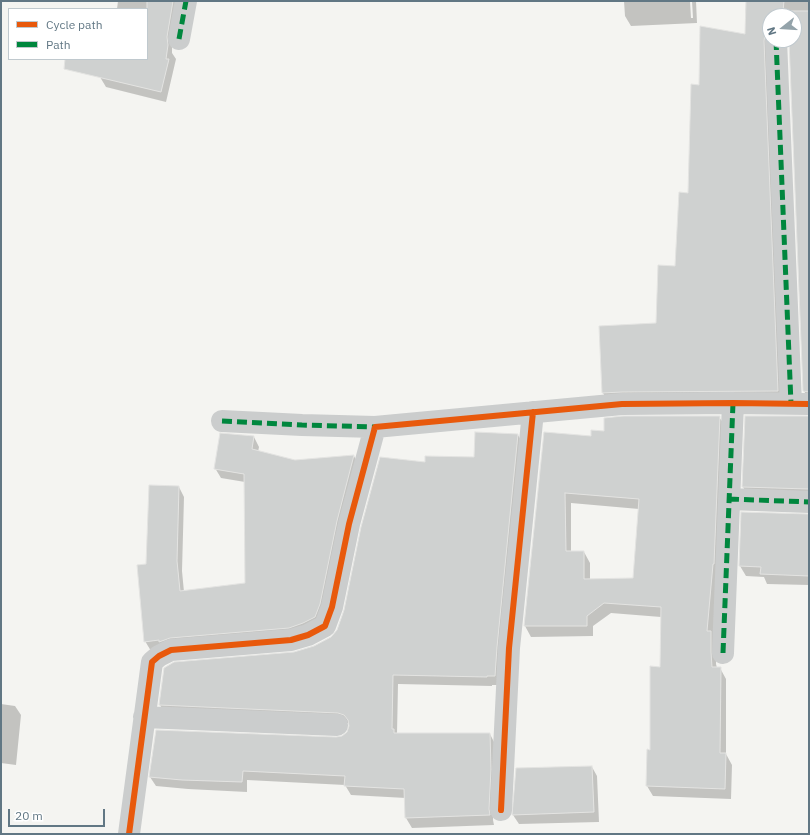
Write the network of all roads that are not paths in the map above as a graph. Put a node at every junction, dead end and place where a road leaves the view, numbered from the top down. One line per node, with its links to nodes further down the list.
1 (186, 1): 2 (street)
2 (179, 39)
3 (777, 48): 5 (street)
4 (733, 403): 5 (street); 6 (street); 9 (street)
5 (800, 404)
6 (533, 412): 8 (street); 14 (street)
7 (222, 421): 8 (street)
8 (375, 427): 12 (street)
9 (729, 500): 10 (street); 11 (street)
10 (809, 502)
11 (723, 653)
12 (144, 717): 13 (street); 15 (street)
13 (337, 725)
14 (501, 810)
15 (129, 834)

